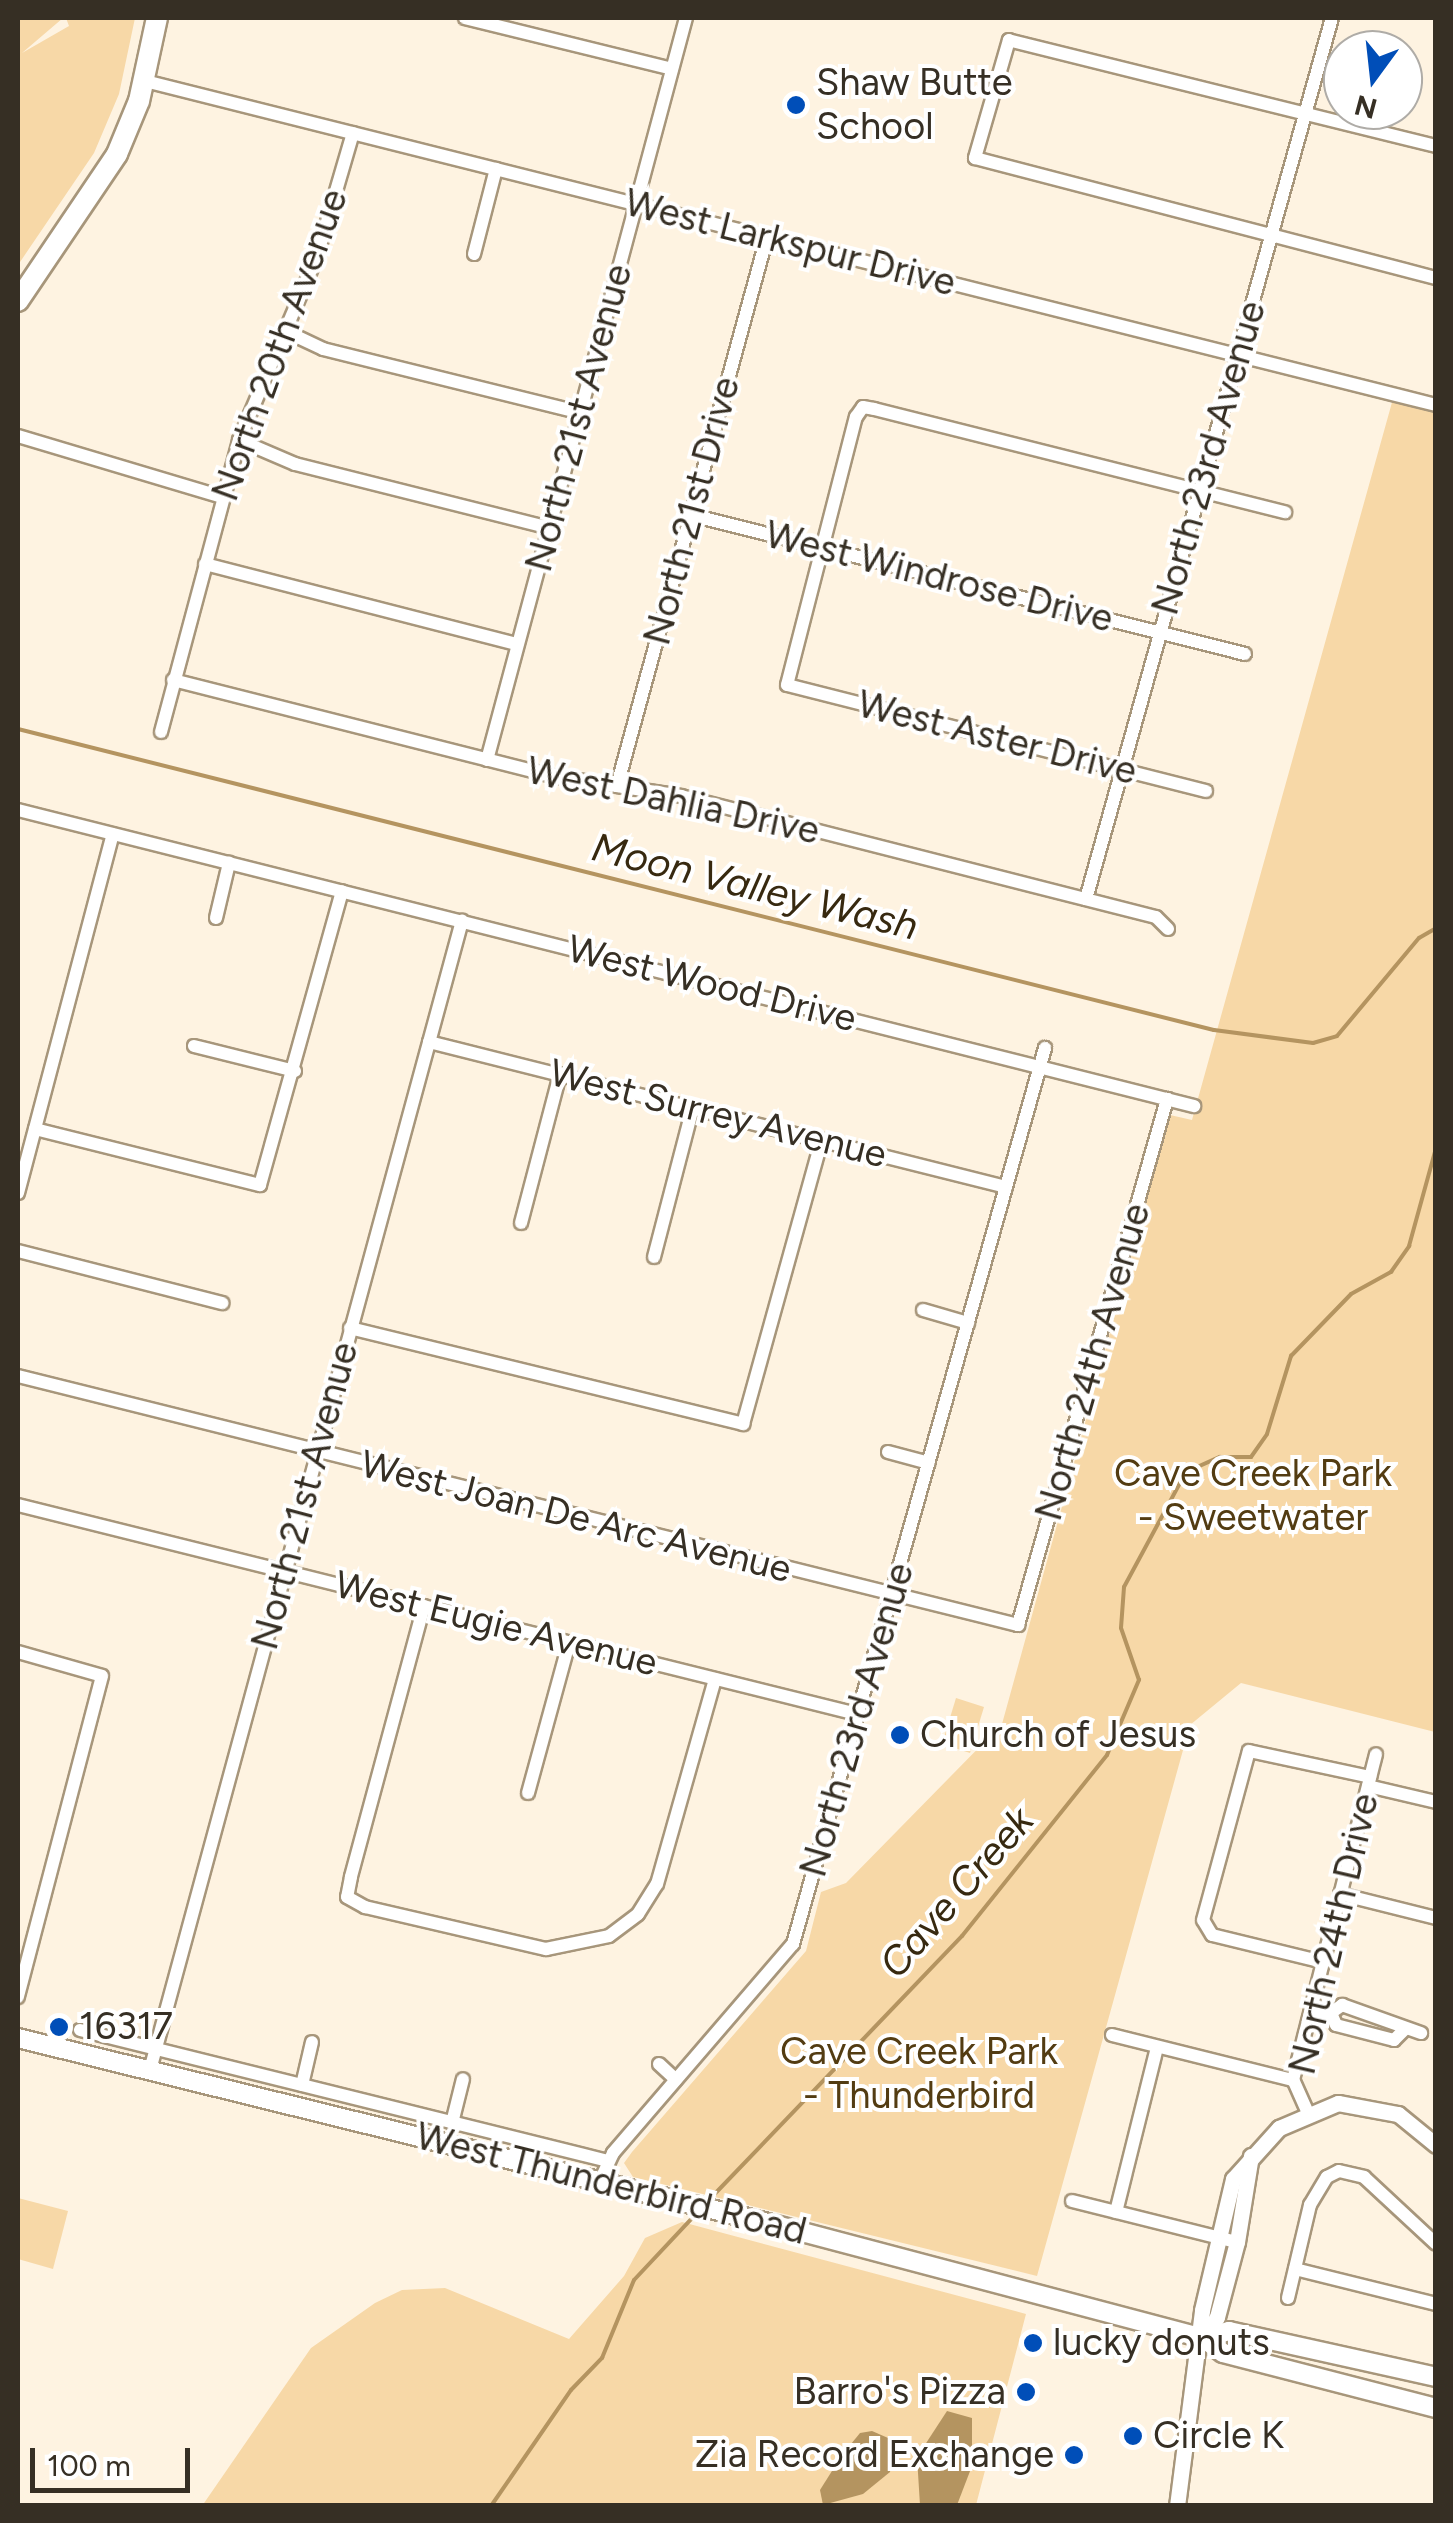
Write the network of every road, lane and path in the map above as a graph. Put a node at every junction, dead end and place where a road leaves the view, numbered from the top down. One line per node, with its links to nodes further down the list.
1 (158, 18): 6 (main road)
2 (465, 18): 5 (street)
3 (686, 18): 5 (street, North 21st Avenue)
4 (1332, 18): 7 (street, North 23rd Avenue)
5 (672, 70): 11 (street, North 21st Avenue)
6 (145, 81): 8 (street, West Larkspur Drive); 16 (main road)
7 (1306, 112): 9 (street); 12 (street, North 23rd Avenue); 12 (street)
8 (353, 133): 10 (street, West Larkspur Drive); 17 (street, North 20th Avenue)
9 (1436, 146)
10 (496, 168): 11 (street, West Larkspur Drive); 14 (street)
11 (638, 204): 13 (street, West Larkspur Drive); 20 (street, North 21st Avenue)
12 (1272, 235): 15 (street); 18 (street, North 23rd Avenue)
13 (767, 237): 18 (street, West Larkspur Drive); 26 (street, North 21st Drive)
14 (474, 254)
15 (1436, 278)
16 (18, 301)
17 (285, 331): 20 (street); 22 (street, North 20th Avenue)
18 (1238, 354): 19 (street, West Larkspur Drive); 23 (street, North 23rd Avenue)
19 (1436, 406)
20 (580, 413): 27 (street, North 21st Avenue)
21 (18, 436): 24 (street)
22 (238, 440): 24 (street, North 20th Avenue); 27 (street)
23 (1200, 491): 25 (street); 28 (street); 30 (street, North 23rd Avenue)
24 (223, 497): 29 (street, North 20th Avenue)
25 (1285, 512)
26 (692, 515): 28 (street, West Windrose Drive); 37 (street, North 21st Drive)
27 (549, 528): 31 (street, North 21st Avenue)
28 (821, 548): 30 (street, West Windrose Drive); 36 (street, West Aster Drive)
29 (205, 564): 31 (street); 33 (street, North 20th Avenue)
30 (1160, 633): 32 (street, West Windrose Drive); 36 (street, North 23rd Avenue)
31 (517, 644): 35 (street, North 21st Avenue)
32 (1246, 654)
33 (173, 680): 34 (street, North 20th Avenue); 35 (street, West Dahlia Drive)
34 (160, 732)
35 (487, 760): 37 (street, West Dahlia Drive)
36 (1122, 769): 38 (street, West Aster Drive); 43 (street, North 23rd Avenue)
37 (617, 786): 43 (street, West Dahlia Drive)
38 (1206, 791)
39 (18, 810): 40 (street, West Wood Drive)
40 (113, 834): 41 (street, West Wood Drive); 56 (street)
41 (229, 863): 42 (street, West Wood Drive); 44 (street)
42 (342, 891): 45 (street, West Wood Drive); 51 (street)
43 (1086, 899): 46 (street, West Dahlia Drive)
44 (216, 918)
45 (462, 922): 47 (street, North 21st Avenue); 50 (street, West Wood Drive)
46 (1168, 929)
47 (429, 1042): 52 (street, West Surrey Avenue); 66 (street, North 21st Avenue)
48 (194, 1046): 51 (street)
49 (1046, 1048): 50 (street, North 23rd Avenue)
50 (1041, 1066): 53 (street, West Wood Drive); 58 (street, North 23rd Avenue)
51 (295, 1071): 56 (street)
52 (560, 1074): 54 (street, West Surrey Avenue); 60 (street)
53 (1166, 1099): 55 (street, West Wood Drive); 75 (street, North 24th Avenue)
54 (692, 1106): 57 (street, West Surrey Avenue); 62 (street)
55 (1194, 1106)
56 (35, 1130): 59 (street)
57 (822, 1140): 58 (street, West Surrey Avenue); 66 (street)
58 (1006, 1188): 65 (street, North 23rd Avenue)
59 (18, 1193)
60 (521, 1223)
61 (18, 1252): 63 (street)
62 (654, 1258)
63 (222, 1303)
64 (922, 1310): 65 (street)
65 (968, 1323): 70 (street, North 23rd Avenue)
66 (350, 1328): 68 (street, North 21st Avenue)
67 (18, 1376): 68 (street, West Joan De Arc Avenue)
68 (318, 1452): 72 (street, North 21st Avenue); 73 (street, West Joan De Arc Avenue)
69 (888, 1452): 70 (street)
70 (929, 1463): 73 (street, North 23rd Avenue)
71 (18, 1505): 72 (street, West Eugie Avenue)
72 (285, 1572): 74 (street, West Eugie Avenue); 97 (street, North 21st Avenue)
73 (892, 1596): 75 (street, West Joan De Arc Avenue); 79 (street, North 23rd Avenue)
74 (424, 1606): 76 (street, West Eugie Avenue); 78 (street)
75 (1018, 1625)
76 (570, 1643): 78 (street, West Eugie Avenue); 82 (street)
77 (18, 1652): 87 (street)
78 (714, 1679): 79 (street, West Eugie Avenue)
79 (857, 1714): 101 (street, North 23rd Avenue)
80 (1376, 1754): 81 (street, North 24th Drive)
81 (1369, 1782): 83 (street); 84 (street, North 24th Drive); 86 (street)
82 (528, 1793)
83 (1436, 1802)
84 (1340, 1894): 85 (street); 86 (street, North 24th Drive)
85 (1436, 1918)
86 (1323, 1962): 88 (street, North 24th Drive)
87 (18, 1997)
88 (1311, 2009): 89 (street); 102 (street, North 24th Drive)
89 (1331, 2013): 90 (street); 90 (street)
90 (1405, 2029): 92 (street)
91 (80, 2030): 97 (street, West Thunderbird Road)
92 (1421, 2033)
93 (1112, 2035): 96 (street)
94 (18, 2038): 99 (main road, West Thunderbird Road)
95 (312, 2042): 103 (street)
96 (1157, 2046): 102 (street); 111 (street)
97 (155, 2049): 99 (street, North 21st Avenue); 103 (street, West Thunderbird Road)
98 (658, 2064): 101 (street)
99 (150, 2070): 109 (main road, West Thunderbird Road)
100 (463, 2080): 105 (street, West Thunderbird Road)
101 (676, 2080): 108 (street, North 23rd Avenue)
102 (1293, 2080): 104 (street, North 24th Drive)
103 (302, 2086): 105 (street, West Thunderbird Road)
104 (1308, 2112): 106 (street, North 24th Drive); 107 (street, North 24th Drive)
105 (452, 2123): 108 (street, West Thunderbird Road)
106 (1436, 2145)
107 (1251, 2156): 112 (street, North 24th Drive); 113 (street)
108 (608, 2160): 109 (street, North 23rd Avenue)
109 (600, 2181): 118 (main road, West Thunderbird Road)
110 (1072, 2202): 111 (street)
111 (1116, 2212): 112 (street)
112 (1219, 2238): 113 (street); 118 (street, North 24th Drive)
113 (1238, 2242): 118 (street)
114 (1436, 2244): 115 (street)
115 (1295, 2270): 116 (street); 117 (street)
116 (1288, 2298)
117 (1435, 2304)
118 (1203, 2338): 119 (main road, West Thunderbird Road); 121 (main road, West Thunderbird Road); 123 (street)
119 (1408, 2371): 120 (main road, West Thunderbird Road); 121 (main road)
120 (1436, 2377)
121 (1327, 2380): 122 (main road, West Thunderbird Road)
122 (1436, 2408)
123 (1177, 2506)

